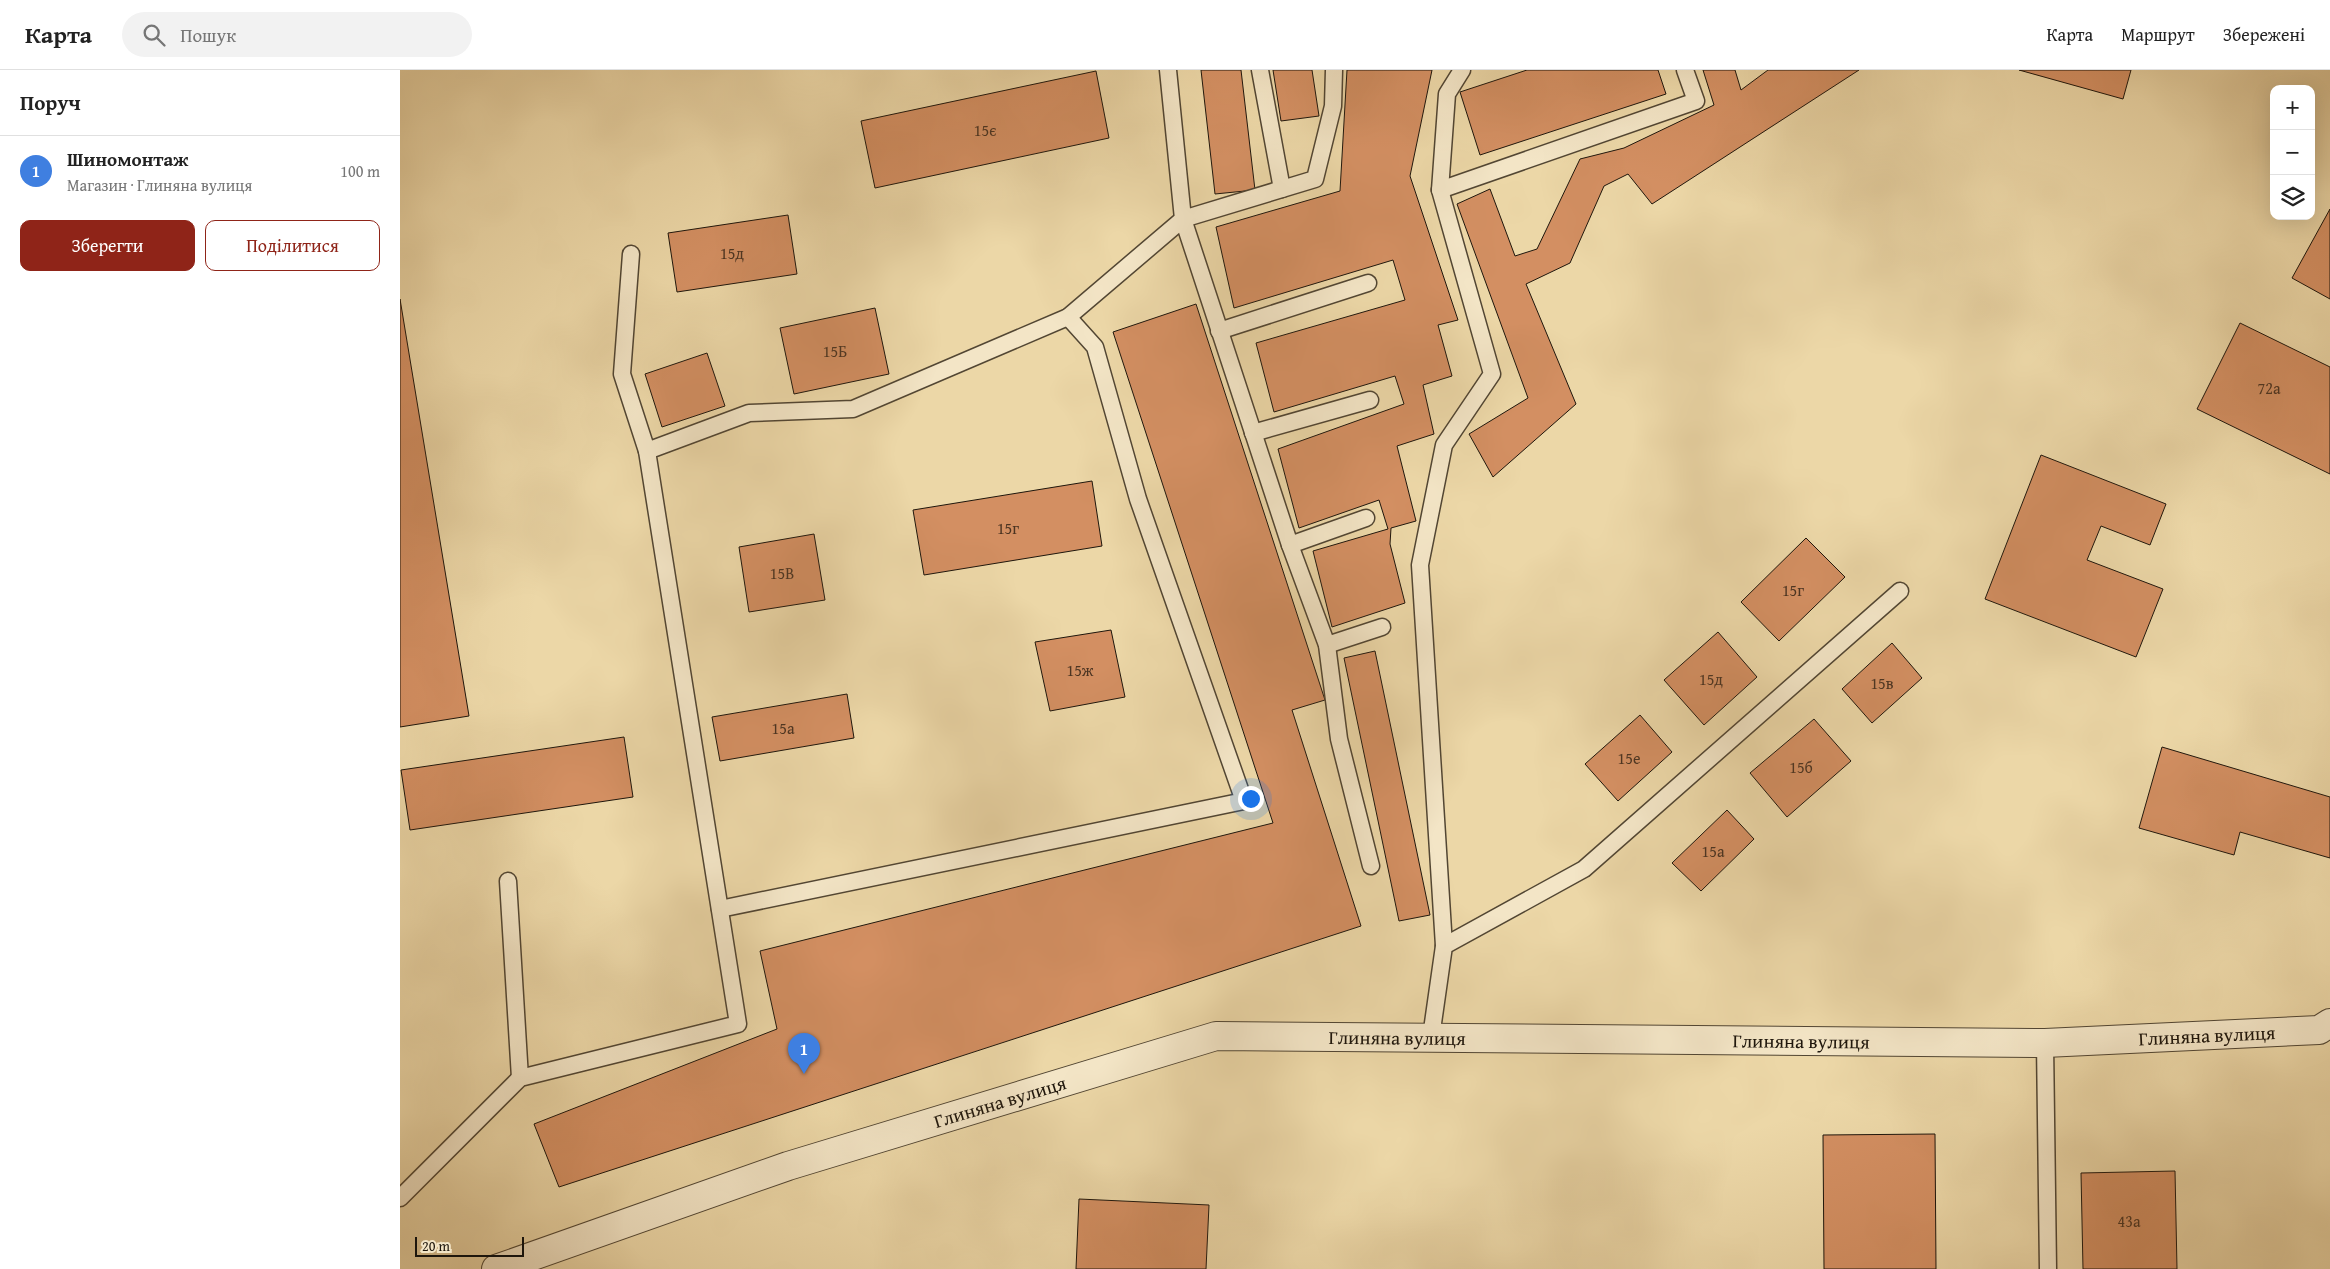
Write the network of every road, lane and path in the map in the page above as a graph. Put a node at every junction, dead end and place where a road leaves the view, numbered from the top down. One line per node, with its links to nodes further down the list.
1 (1168, 70): 8 (lane)
2 (1260, 70): 6 (lane)
3 (1334, 70): 6 (lane)
4 (1462, 70): 7 (lane)
5 (1685, 70): 7 (lane)
6 (1282, 189): 8 (lane)
7 (1440, 190): 24 (lane)
8 (1182, 219): 11 (lane); 12 (lane)
9 (631, 254): 15 (lane)
10 (1368, 283): 12 (lane)
11 (1068, 317): 15 (lane); 23 (lane)
12 (1219, 331): 14 (lane)
13 (1370, 400): 14 (lane)
14 (1253, 433): 17 (lane)
15 (647, 451): 23 (lane)
16 (1366, 518): 17 (lane)
17 (1290, 544): 20 (lane)
18 (1900, 591): 24 (lane)
19 (1382, 627): 20 (lane)
20 (1327, 645): 21 (lane)
21 (1370, 866)
22 (508, 881): 28 (lane)
23 (720, 909): 28 (lane)
24 (1444, 946): 26 (lane)
25 (2326, 1030): 27 (street, Глиняна вулиця)
26 (1431, 1037): 27 (street, Глиняна вулиця); 30 (street, Глиняна вулиця)
27 (2045, 1043): 31 (lane)
28 (520, 1078): 29 (lane)
29 (400, 1198)
30 (496, 1269)
31 (2048, 1269)

